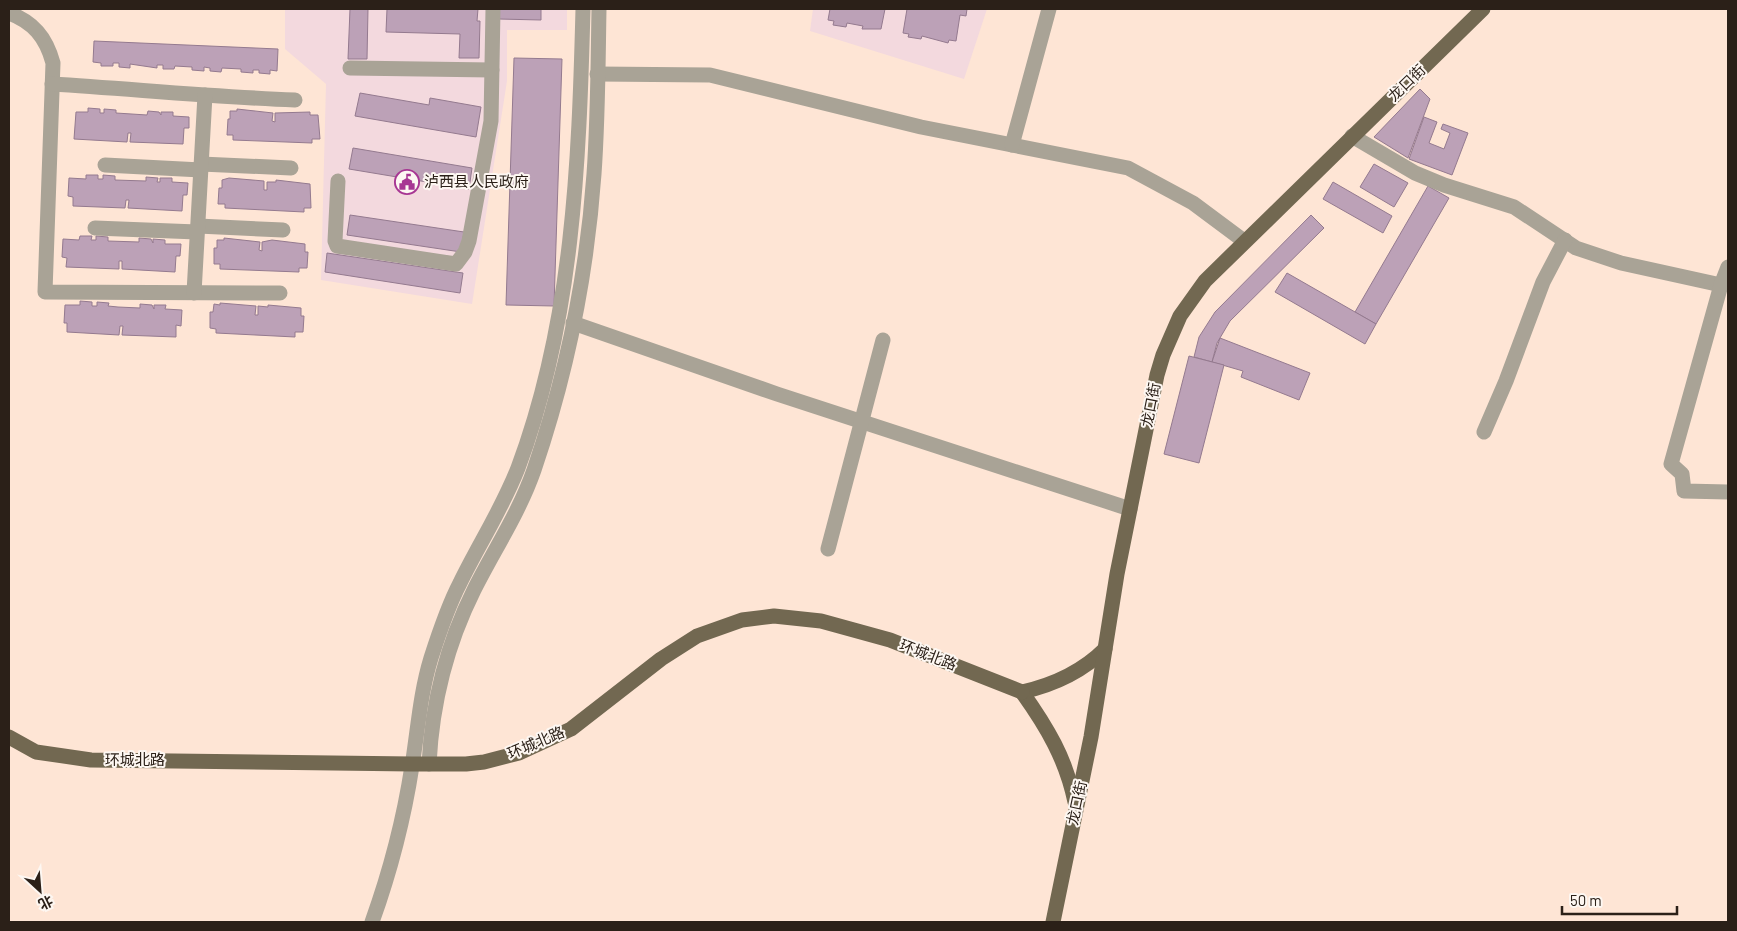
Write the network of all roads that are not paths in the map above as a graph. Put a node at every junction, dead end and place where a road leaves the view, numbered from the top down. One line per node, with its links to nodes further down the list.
1 (494, 9): 8 (street)
2 (583, 9): 38 (street)
3 (599, 9): 9 (street)
4 (1049, 9): 14 (street)
5 (1483, 9): 13 (main road, 龙口街)
6 (9, 13): 10 (street)
7 (350, 68): 8 (street)
8 (492, 70): 18 (street)
9 (597, 74): 14 (street); 28 (street)
10 (52, 84): 11 (street); 26 (street)
11 (204, 95): 12 (street); 16 (street)
12 (295, 100)
13 (1352, 136): 22 (street); 23 (main road, 龙口街)
14 (1012, 145): 23 (street)
15 (105, 166): 16 (street)
16 (201, 167): 17 (street); 20 (street)
17 (291, 168)
18 (338, 181)
19 (95, 228): 20 (street)
20 (198, 229): 21 (street); 26 (street)
21 (283, 230)
22 (1565, 240): 25 (street); 31 (street)
23 (1244, 241): 33 (main road, 龙口街)
24 (1728, 267): 25 (street)
25 (1721, 285): 32 (street)
26 (194, 293): 27 (street)
27 (280, 293)
28 (573, 323): 30 (street); 39 (street)
29 (883, 340): 30 (street)
30 (861, 421): 33 (street); 34 (street)
31 (1484, 432)
32 (1728, 492)
33 (1130, 509): 35 (main road, 龙口街)
34 (828, 549)
35 (1105, 649): 36 (main road); 40 (main road, 龙口街)
36 (1022, 692): 39 (main road, 环城北路); 40 (main road)
37 (9, 737): 38 (main road, 环城北路)
38 (412, 764): 39 (main road, 环城北路); 41 (street)
39 (428, 764)
40 (1076, 807): 42 (main road, 龙口街)
41 (372, 922)
42 (1053, 922)

